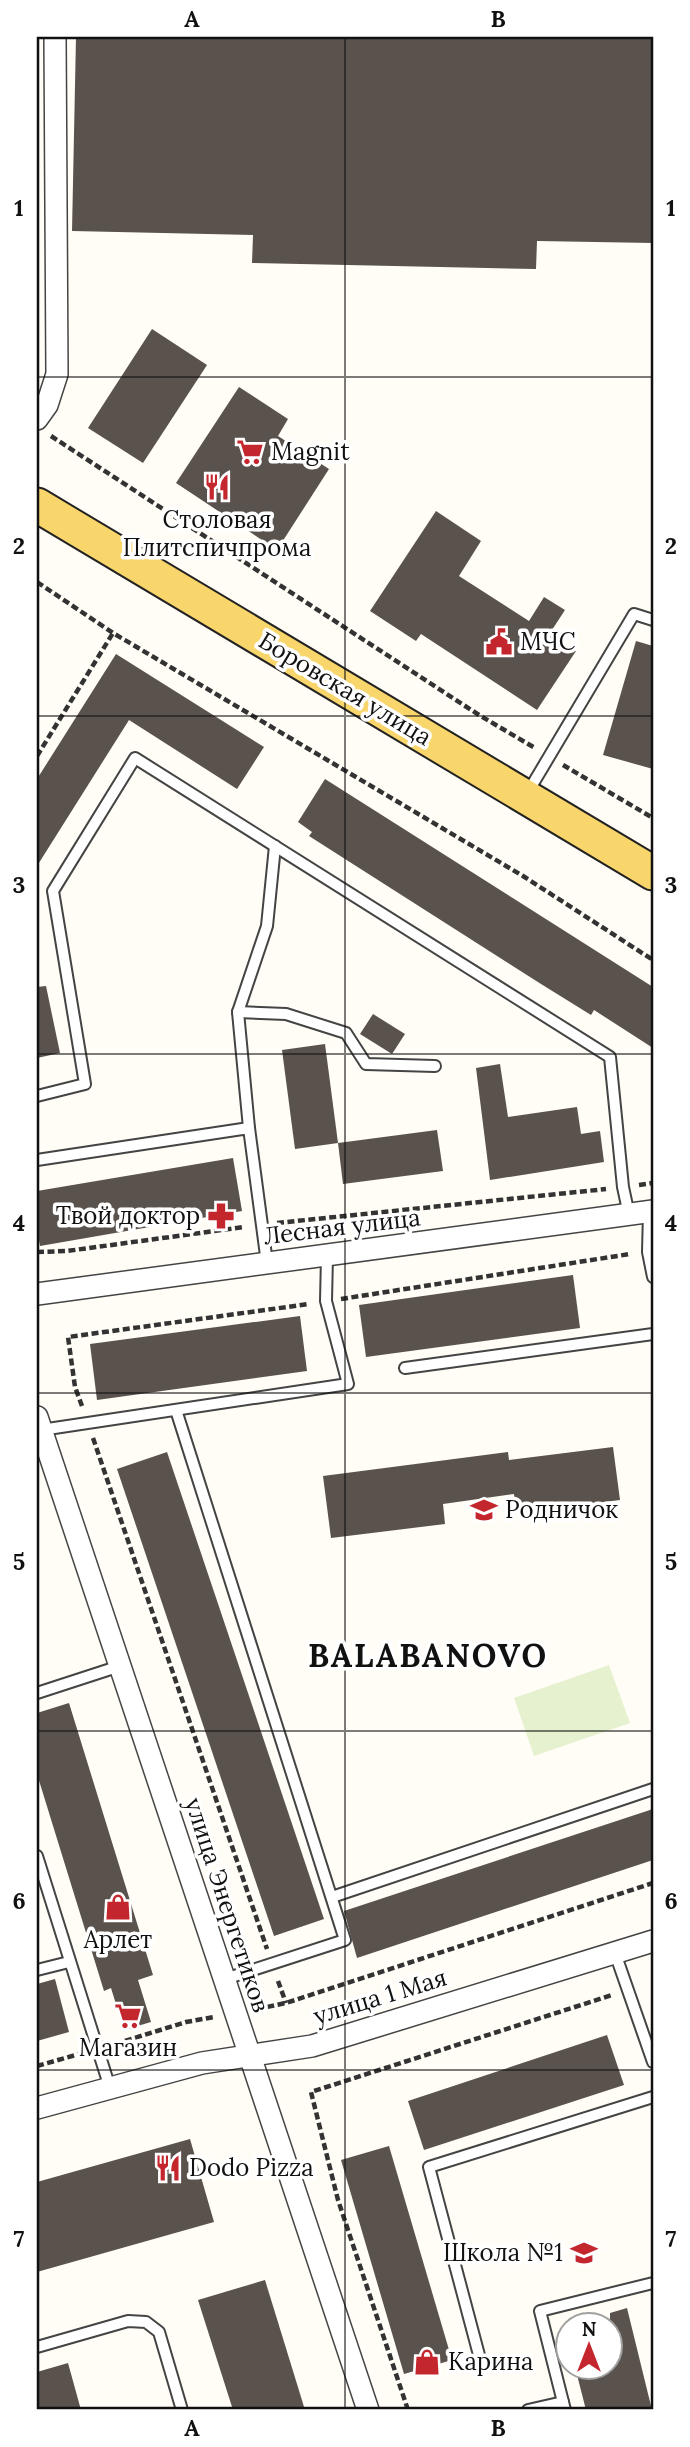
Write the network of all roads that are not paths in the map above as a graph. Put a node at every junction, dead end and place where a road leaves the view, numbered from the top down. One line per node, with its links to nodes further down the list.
1 (55, 37): 2 (street)
2 (42, 427)
3 (37, 505): 5 (main road, Боровская улица)
4 (653, 620): 5 (lane)
5 (525, 798): 7 (main road, Боровская улица)
6 (275, 846): 8 (lane); 10 (lane); 13 (lane)
7 (653, 873)
8 (238, 1012): 9 (lane); 11 (lane)
9 (435, 1066)
10 (37, 1096)
11 (249, 1128): 12 (lane); 15 (lane)
12 (37, 1160)
13 (644, 1213): 14 (street, Лесная улица); 16 (lane)
14 (327, 1256): 15 (street, Лесная улица); 20 (lane)
15 (267, 1262): 17 (street, Лесная улица)
16 (653, 1277)
17 (37, 1294)
18 (653, 1334): 19 (lane)
19 (405, 1368)
20 (176, 1410): 21 (lane); 26 (lane)
21 (39, 1423): 22 (street, улица Энергетиков)
22 (120, 1666): 23 (lane); 31 (street, улица Энергетиков)
23 (37, 1693)
24 (653, 1788): 26 (lane)
25 (37, 1856): 29 (lane)
26 (332, 1897): 31 (lane)
27 (653, 1941): 28 (street, улица 1 Мая)
28 (615, 1953): 32 (street, улица 1 Мая); 33 (lane)
29 (69, 1962): 30 (lane); 34 (lane)
30 (37, 1970)
31 (225, 1979): 32 (street, улица Энергетиков)
32 (250, 2055): 34 (street, улица 1 Мая); 42 (street, улица Энергетиков)
33 (653, 2062)
34 (110, 2088): 36 (street, улица 1 Мая)
35 (653, 2097): 39 (lane)
36 (37, 2108)
37 (653, 2283): 40 (lane)
38 (37, 2347): 41 (lane)
39 (479, 2355)
40 (564, 2406): 43 (lane)
41 (182, 2410)
42 (368, 2410)
43 (528, 2410)

